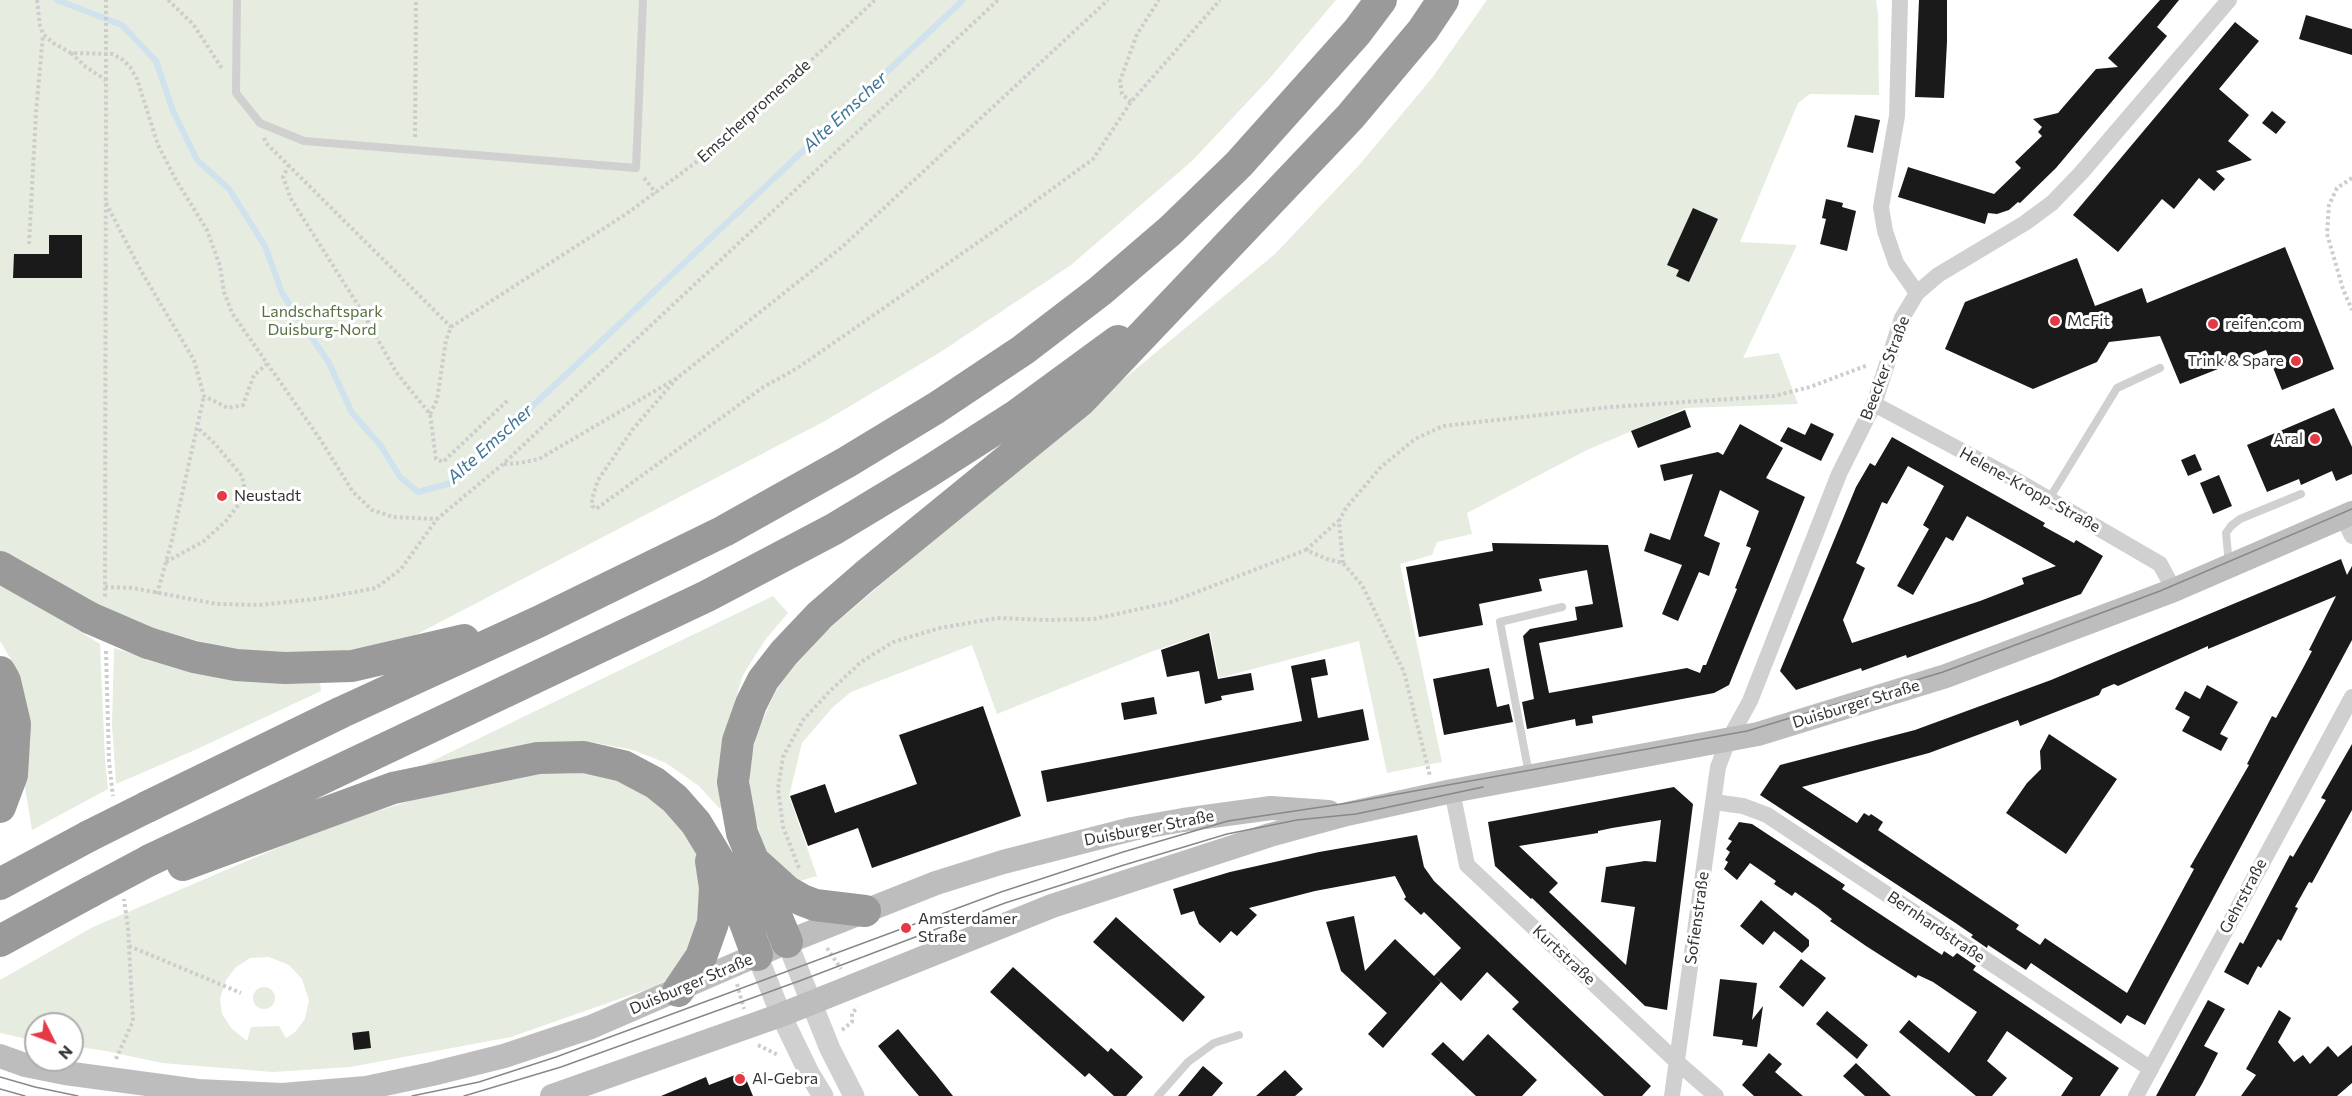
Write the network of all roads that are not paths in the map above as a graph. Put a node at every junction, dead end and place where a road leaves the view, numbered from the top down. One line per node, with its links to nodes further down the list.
1 (237, 0): 2 (lane)
2 (643, 0)
3 (1381, 0): 18 (highway)
4 (1443, 0): 7 (highway)
5 (1900, 0): 8 (street)
6 (2227, 1): 8 (street, Beecker Straße)
7 (1224, 251): 28 (highway); 29 (highway)
8 (1917, 293): 10 (street, Beecker Straße)
9 (2160, 368): 12 (lane)
10 (1874, 404): 12 (street, Helene-Kropp-Straße); 21 (street, Beecker Straße)
11 (2301, 494): 14 (lane)
12 (2049, 500): 16 (street, Helene-Kropp-Straße)
13 (2350, 521): 14 (main road, Duisburger Straße)
14 (2229, 565): 16 (main road, Duisburger Straße)
15 (0, 567): 18 (highway, bridge)
16 (2174, 590): 21 (main road, Duisburger Straße)
17 (1562, 607): 22 (lane)
18 (538, 622): 30 (highway, bridge)
19 (0, 672): 25 (highway)
20 (2352, 698): 41 (street, Gehrstraße)
21 (1728, 741): 22 (main road, Duisburger Straße); 24 (street, Sofienstraße)
22 (1529, 776): 23 (main road, Duisburger Straße)
23 (1443, 793): 26 (main road, Duisburger Straße); 40 (street, Kurtstraße)
24 (1714, 802): 40 (street, Sofienstraße); 41 (street, Bernhardstraße)
25 (0, 807)
26 (1347, 814): 31 (main road, Duisburger Straße); 36 (main road, Duisburger Straße)
27 (709, 846): 29 (highway); 34 (highway); 35 (highway)
28 (753, 861): 31 (highway); 33 (highway)
29 (151, 868): 32 (highway, bridge)
30 (0, 884)
31 (865, 911): 33 (main road, Duisburger Straße)
32 (0, 941)
33 (787, 942): 34 (main road, Duisburger Straße); 36 (street)
34 (745, 961): 35 (main road, Duisburger Straße); 37 (street)
35 (678, 991): 39 (main road, Duisburger Straße)
36 (811, 1002): 37 (main road, Duisburger Straße); 44 (street)
37 (781, 1015): 42 (main road, Duisburger Straße); 43 (street)
38 (1239, 1035): 45 (lane)
39 (0, 1056)
40 (1677, 1062): 46 (street, Sofienstraße); 47 (street, Kurtstraße)
41 (2151, 1069): 48 (street, Gehrstraße)
42 (552, 1096)
43 (823, 1096)
44 (854, 1096)
45 (1158, 1096)
46 (1672, 1096)
47 (1716, 1096)
48 (2136, 1096)

